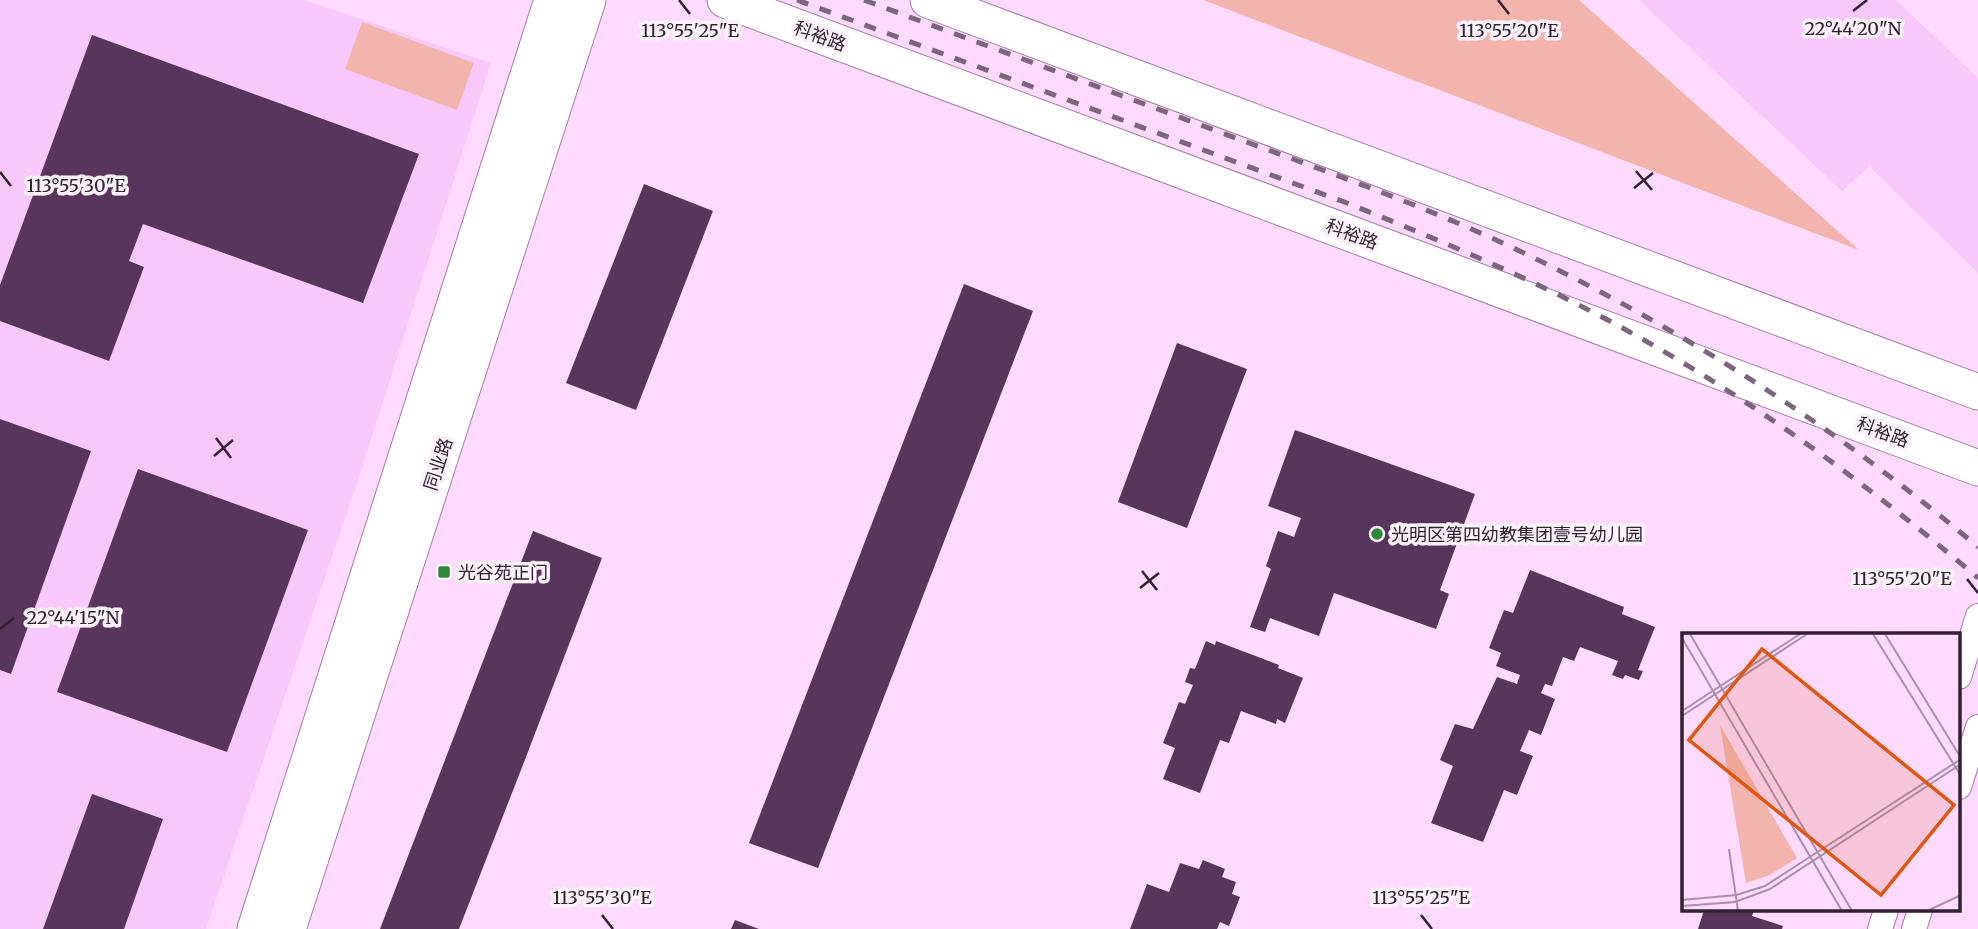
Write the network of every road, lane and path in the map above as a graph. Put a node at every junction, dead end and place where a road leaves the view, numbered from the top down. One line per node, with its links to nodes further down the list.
1 (552, 0): 13 (main road, 同业路)
2 (588, 0): 14 (main road, 同业路)
3 (725, 0): 6 (main road, 科裕路)
4 (928, 0): 5 (main road)
5 (1978, 392)
6 (1978, 468)
7 (1978, 616): 8 (street)
8 (1960, 674)
9 (1978, 727): 10 (street)
10 (1960, 785)
11 (1885, 912): 15 (street)
12 (1919, 912): 16 (street)
13 (255, 929)
14 (288, 929)
15 (1880, 929)
16 (1913, 929)

